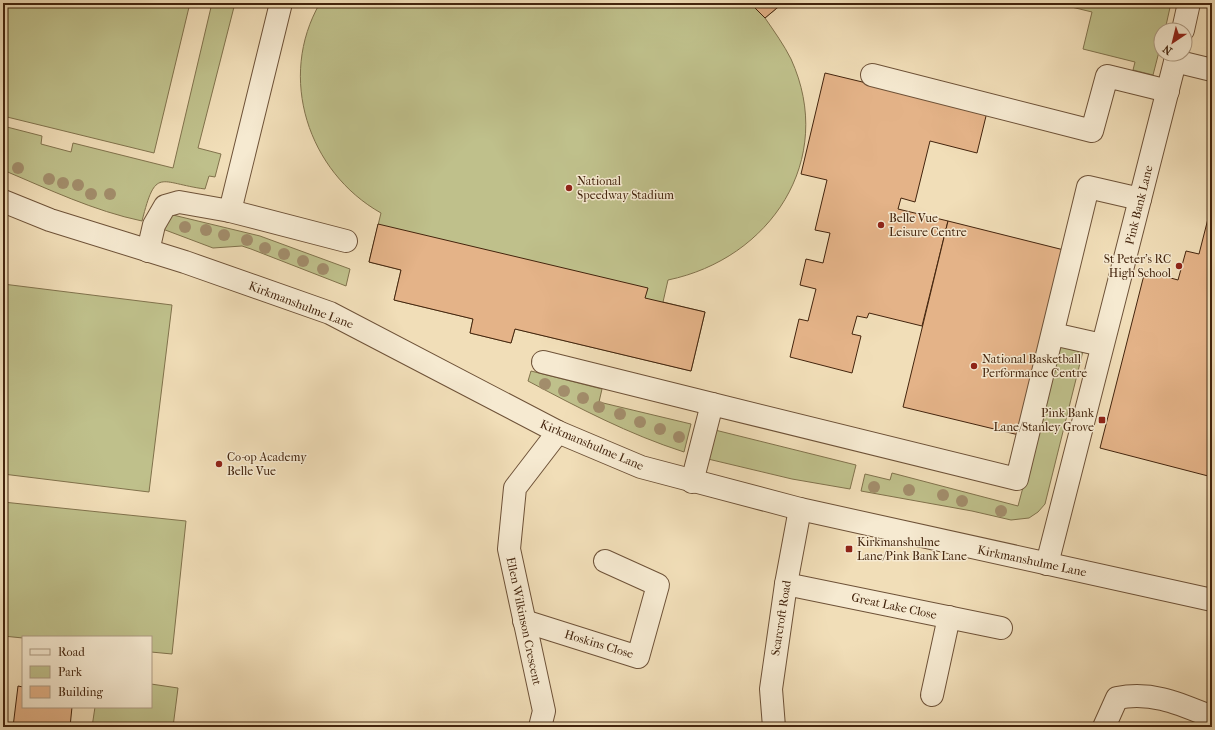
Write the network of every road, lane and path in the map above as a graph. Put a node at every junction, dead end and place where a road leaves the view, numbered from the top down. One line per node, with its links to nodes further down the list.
1 (281, 3): 11 (street)
2 (1189, 3): 3 (street)
3 (1185, 22)
4 (1175, 62): 8 (street, Pink Bank Lane)
5 (1190, 62): 6 (street)
6 (1212, 70)
7 (872, 75): 8 (street)
8 (1168, 91): 9 (street, Pink Bank Lane)
9 (1140, 199): 14 (street); 15 (street, Pink Bank Lane)
10 (3, 201): 13 (street, Kirkmanshulme Lane)
11 (230, 211): 12 (street); 13 (street)
12 (346, 241)
13 (148, 251): 18 (street, Kirkmanshulme Lane)
14 (1053, 334): 15 (street); 17 (street)
15 (1102, 345): 22 (street, Pink Bank Lane)
16 (543, 362): 17 (street)
17 (712, 404): 19 (street)
18 (558, 432): 19 (street, Kirkmanshulme Lane); 26 (street, Ellen Wilkinson Crescent)
19 (692, 482): 20 (street, Kirkmanshulme Lane)
20 (800, 509): 22 (street, Kirkmanshulme Lane); 23 (street, Scarcroft Road)
21 (605, 562): 26 (street, Hoskins Close)
22 (1047, 564): 24 (street, Kirkmanshulme Lane)
23 (786, 584): 25 (street, Great Lake Close); 31 (street, Scarcroft Road)
24 (1210, 597)
25 (949, 617): 27 (street, Great Lake Close); 28 (street)
26 (524, 621): 30 (street, Ellen Wilkinson Crescent)
27 (1001, 628)
28 (932, 695)
29 (1212, 717): 32 (street)
30 (540, 727)
31 (774, 727)
32 (1104, 727)

